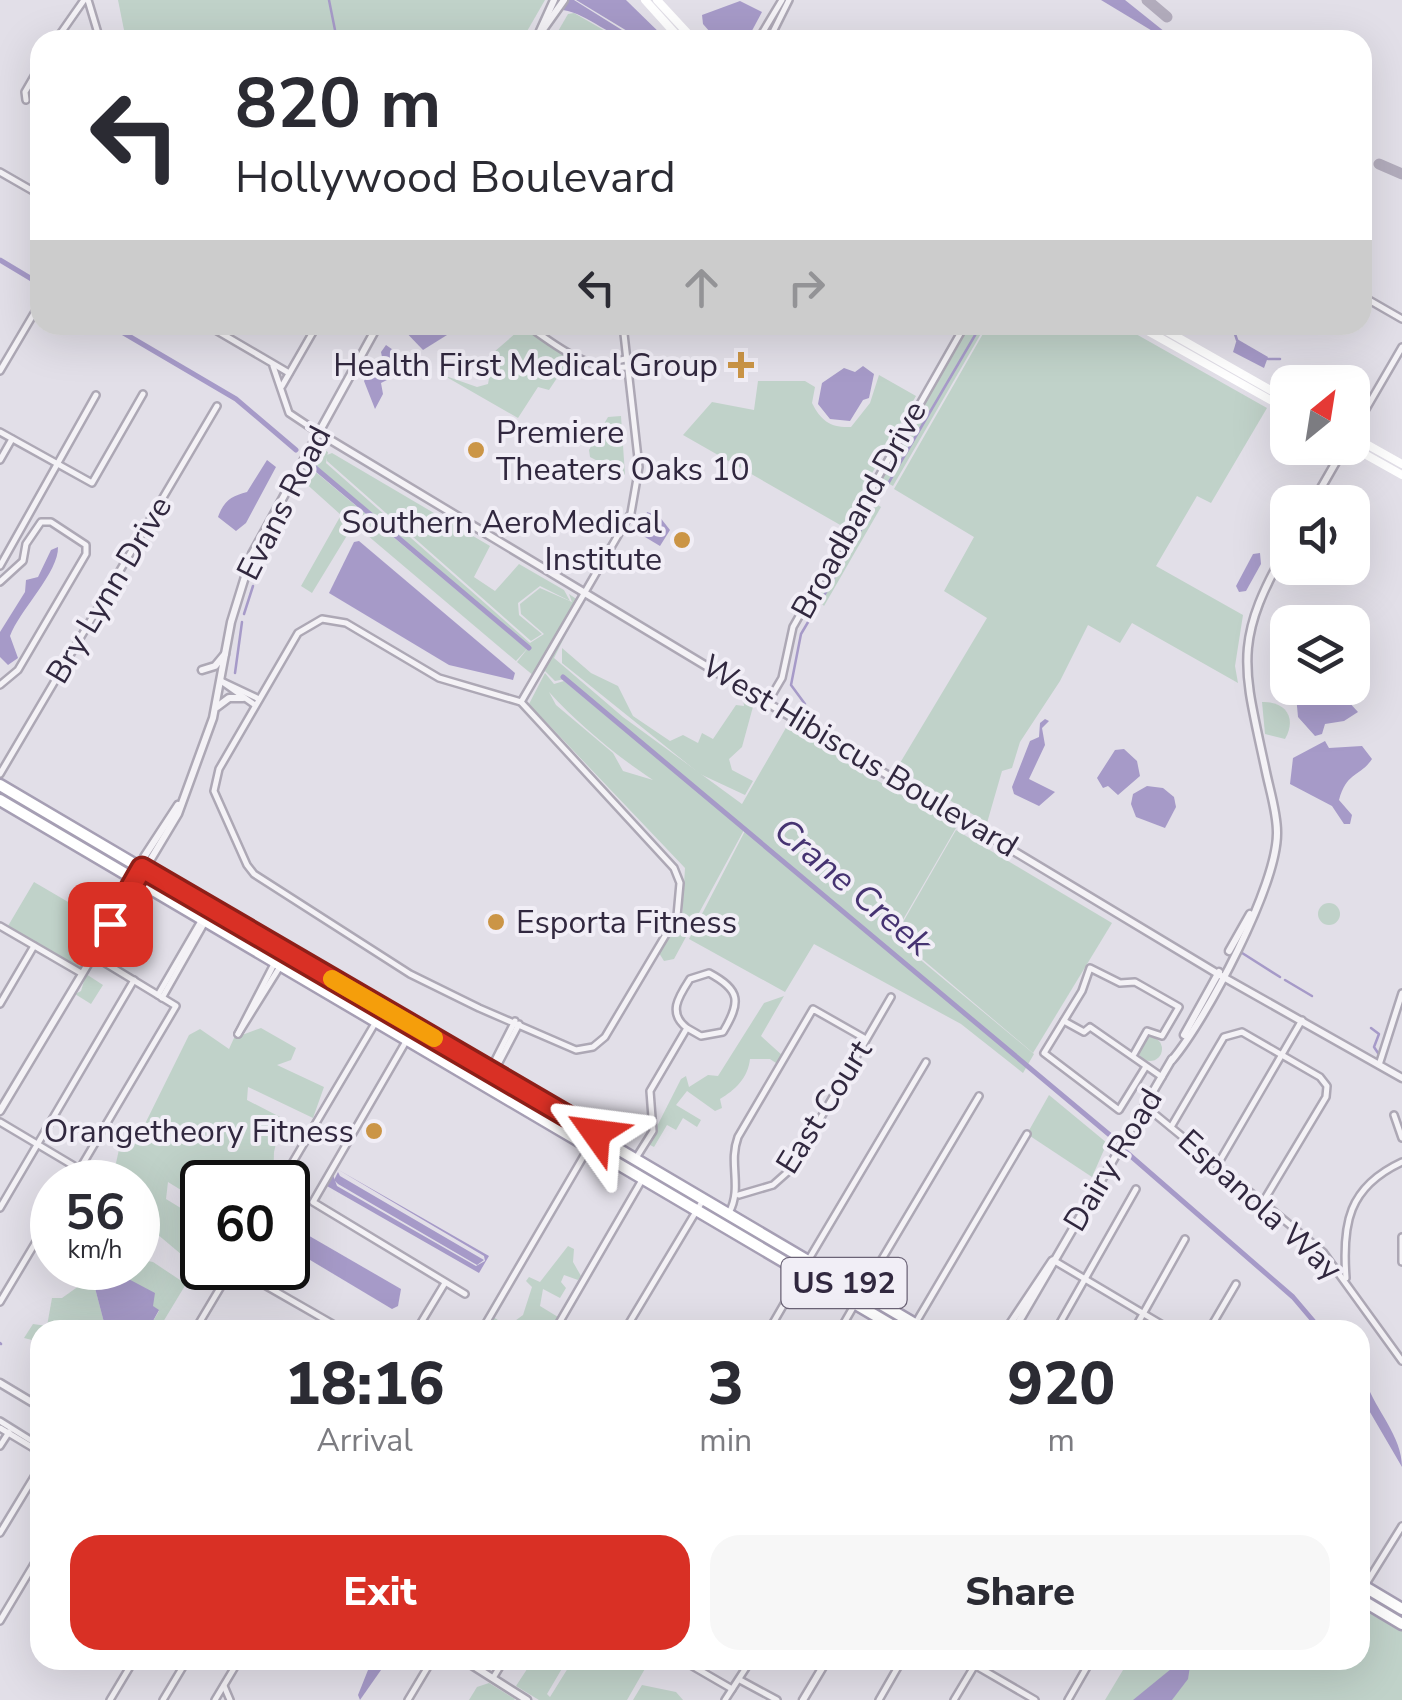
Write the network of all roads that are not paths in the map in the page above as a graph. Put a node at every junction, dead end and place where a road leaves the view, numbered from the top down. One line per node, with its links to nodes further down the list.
1 (86, 0): 7 (street); 8 (street)
2 (554, 0): 9 (street)
3 (564, 0): 10 (street)
4 (645, 0): 11 (main road)
5 (657, 0): 12 (main road)
6 (786, 0): 13 (street); 14 (street)
7 (64, 30)
8 (96, 30)
9 (541, 30)
10 (543, 30)
11 (672, 30)
12 (685, 30)
13 (765, 30)
14 (773, 30)
15 (30, 83): 16 (street)
16 (26, 100)
17 (0, 172): 18 (street)
18 (30, 189)
19 (1372, 302): 20 (street)
20 (1402, 319)
21 (30, 320): 33 (street)
22 (223, 335): 31 (street)
23 (311, 335): 34 (street)
24 (373, 335): 43 (street, Evans Road)
25 (542, 335): 32 (street)
26 (624, 335): 32 (street)
27 (959, 335): 60 (street, Broadband Drive)
28 (1156, 335): 39 (main road)
29 (1174, 335): 36 (main road)
30 (1402, 347): 40 (street)
31 (271, 363): 34 (street); 35 (street)
32 (626, 363): 54 (street)
33 (0, 371)
34 (288, 373): 35 (street)
35 (281, 389): 43 (street)
36 (1270, 390)
37 (143, 394): 49 (street)
38 (96, 395): 49 (street)
39 (1270, 400)
40 (1370, 403)
41 (217, 406): 64 (street, Bry Lynn Drive)
42 (0, 432): 44 (street)
43 (319, 434): 54 (street, West Hibiscus Boulevard); 55 (street, Evans Road)
44 (12, 440): 47 (street); 49 (street)
45 (1370, 445): 48 (main road)
46 (1370, 457): 50 (main road)
47 (0, 460)
48 (1402, 464)
49 (59, 465): 51 (street)
50 (1402, 474)
51 (0, 566)
52 (1270, 579): 76 (street, Dairy Road)
53 (0, 582): 58 (street)
54 (586, 592): 60 (street, West Hibiscus Boulevard); 62 (street)
55 (226, 653): 56 (street); 57 (street, Evans Road)
56 (202, 670)
57 (221, 681): 59 (street); 61 (street); 63 (street, Evans Road)
58 (0, 685)
59 (243, 698): 61 (street); 63 (street)
60 (769, 700): 76 (street, West Hibiscus Boulevard)
61 (257, 702): 62 (street); 85 (street)
62 (521, 702): 85 (street)
63 (216, 708): 66 (street, Evans Road)
64 (0, 774)
65 (2, 791): 66 (main road, US 192)
66 (140, 874): 67 (main road, US 192); 68 (main road, US 192); 72 (street, Evans Road)
67 (224, 915): 68 (main road); 73 (main road, US 192)
68 (205, 919): 71 (main road, US 192); 79 (street)
69 (0, 926): 70 (street)
70 (34, 946): 75 (street); 81 (street)
71 (262, 953): 73 (main road); 74 (main road, US 192)
72 (92, 955): 75 (street, Evans Road); 77 (street)
73 (292, 956): 74 (main road); 82 (main road, US 192)
74 (279, 963): 74 (street); 82 (main road, US 192)
75 (81, 973): 100 (street, Evans Road)
76 (1220, 975): 83 (street, West Hibiscus Boulevard); 95 (street, Dairy Road)
77 (134, 980): 79 (street); 106 (street)
78 (1402, 993): 92 (street)
79 (160, 996): 111 (street)
80 (891, 997): 88 (street, East Court)
81 (0, 1004)
82 (381, 1015): 87 (main road, US 192); 94 (main road, US 192); 112 (street)
83 (1302, 1020): 90 (street); 92 (street, West Hibiscus Boulevard)
84 (1064, 1021): 89 (street); 89 (street); 93 (street)
85 (517, 1022): 94 (street)
86 (686, 1028): 86 (street); 109 (street)
87 (408, 1038): 97 (main road, US 192); 134 (street)
88 (864, 1038): 118 (street, East Court); 118 (street)
89 (1134, 1054): 93 (street)
90 (1283, 1055): 103 (street); 114 (street); 119 (street)
91 (926, 1062): 127 (street)
92 (1379, 1065): 96 (street, West Hibiscus Boulevard)
93 (1145, 1068): 95 (street)
94 (490, 1071): 97 (street); 109 (main road, US 192)
95 (1162, 1077): 99 (street, Dairy Road)
96 (1402, 1078)
97 (484, 1082): 107 (main road, US 192)
98 (979, 1096): 138 (street)
99 (1144, 1106): 103 (street, Espanola Way); 126 (street, Dairy Road)
100 (0, 1111)
101 (1394, 1115): 105 (street)
102 (0, 1122): 106 (street)
103 (1171, 1126): 114 (street, Espanola Way)
104 (1027, 1134): 154 (street)
105 (1402, 1138)
106 (37, 1144): 110 (street); 121 (street)
107 (590, 1144): 108 (main road, US 192); 147 (street)
108 (611, 1156): 109 (main road); 116 (main road, US 192)
109 (636, 1158): 115 (main road, US 192)
110 (63, 1160)
111 (85, 1160)
112 (294, 1160)
113 (1402, 1162): 133 (street)
114 (1217, 1166): 119 (street, Espanola Way)
115 (666, 1177): 116 (main road); 120 (main road, US 192)
116 (644, 1178): 120 (main road, US 192); 148 (street)
117 (1136, 1189): 132 (street)
118 (738, 1195): 122 (street)
119 (1263, 1202): 133 (street, Espanola Way)
120 (699, 1205): 122 (main road, US 192); 129 (main road, US 192); 149 (street)
121 (0, 1208)
122 (728, 1215): 127 (main road, US 192)
123 (1402, 1237): 128 (street)
124 (1185, 1239): 143 (street)
125 (30, 1252): 141 (street)
126 (1053, 1260): 132 (street); 155 (street, Dairy Road); 156 (street, Dairy Road)
127 (808, 1262): 129 (main road); 130 (main road, US 192)
128 (1402, 1262)
129 (788, 1265): 131 (main road, US 192)
130 (825, 1272): 131 (main road); 138 (main road, US 192)
131 (802, 1273): 140 (main road, US 192); 150 (street)
132 (1086, 1280): 143 (street); 157 (street)
133 (1346, 1280): 161 (street, Espanola Way)
134 (445, 1283): 139 (street); 146 (street)
135 (1236, 1284): 160 (street)
136 (220, 1290): 144 (street)
137 (273, 1290): 145 (street)
138 (862, 1293): 140 (main road); 153 (main road, US 192)
139 (464, 1294)
140 (840, 1295): 142 (main road, US 192)
141 (0, 1302)
142 (855, 1304): 151 (street); 152 (main road, US 192)
143 (1144, 1314): 158 (street); 159 (street)
144 (201, 1320)
145 (325, 1320)
146 (423, 1320)
147 (488, 1320)
148 (561, 1320)
149 (631, 1320)
150 (774, 1320)
151 (846, 1320)
152 (883, 1320)
153 (908, 1320)
154 (924, 1320)
155 (1013, 1320)
156 (1020, 1320)
157 (1062, 1320)
158 (1140, 1320)
159 (1154, 1320)
160 (1216, 1320)
161 (1402, 1361)
162 (0, 1383): 163 (street)
163 (30, 1401)
164 (0, 1425): 165 (street)
165 (10, 1430): 166 (street); 167 (street)
166 (30, 1443)
167 (0, 1446)
168 (30, 1484): 170 (street)
169 (1402, 1526): 172 (street)
170 (0, 1534)
171 (30, 1571): 176 (street)
172 (1370, 1576)
173 (1370, 1594): 175 (main road)
174 (1370, 1597): 177 (main road)
175 (1402, 1609)
176 (0, 1621)
177 (1402, 1624)
178 (128, 1670): 196 (street)
179 (181, 1670): 197 (street)
180 (234, 1670): 193 (street)
181 (426, 1670): 200 (street)
182 (480, 1670): 191 (street)
183 (498, 1670): 191 (street)
184 (699, 1670): 194 (street)
185 (745, 1670): 192 (street)
186 (821, 1670): 204 (street)
187 (896, 1670): 205 (street)
188 (971, 1670): 206 (street)
189 (988, 1670): 195 (street)
190 (1085, 1670): 207 (street)
191 (493, 1678): 201 (street)
192 (739, 1679): 194 (street); 203 (street)
193 (224, 1686): 198 (street); 199 (street)
194 (732, 1689): 202 (street)
195 (1032, 1699)
196 (110, 1700)
197 (163, 1700)
198 (215, 1700)
199 (230, 1700)
200 (408, 1700)
201 (528, 1700)
202 (725, 1700)
203 (777, 1700)
204 (803, 1700)
205 (878, 1700)
206 (954, 1700)
207 (1068, 1700)

